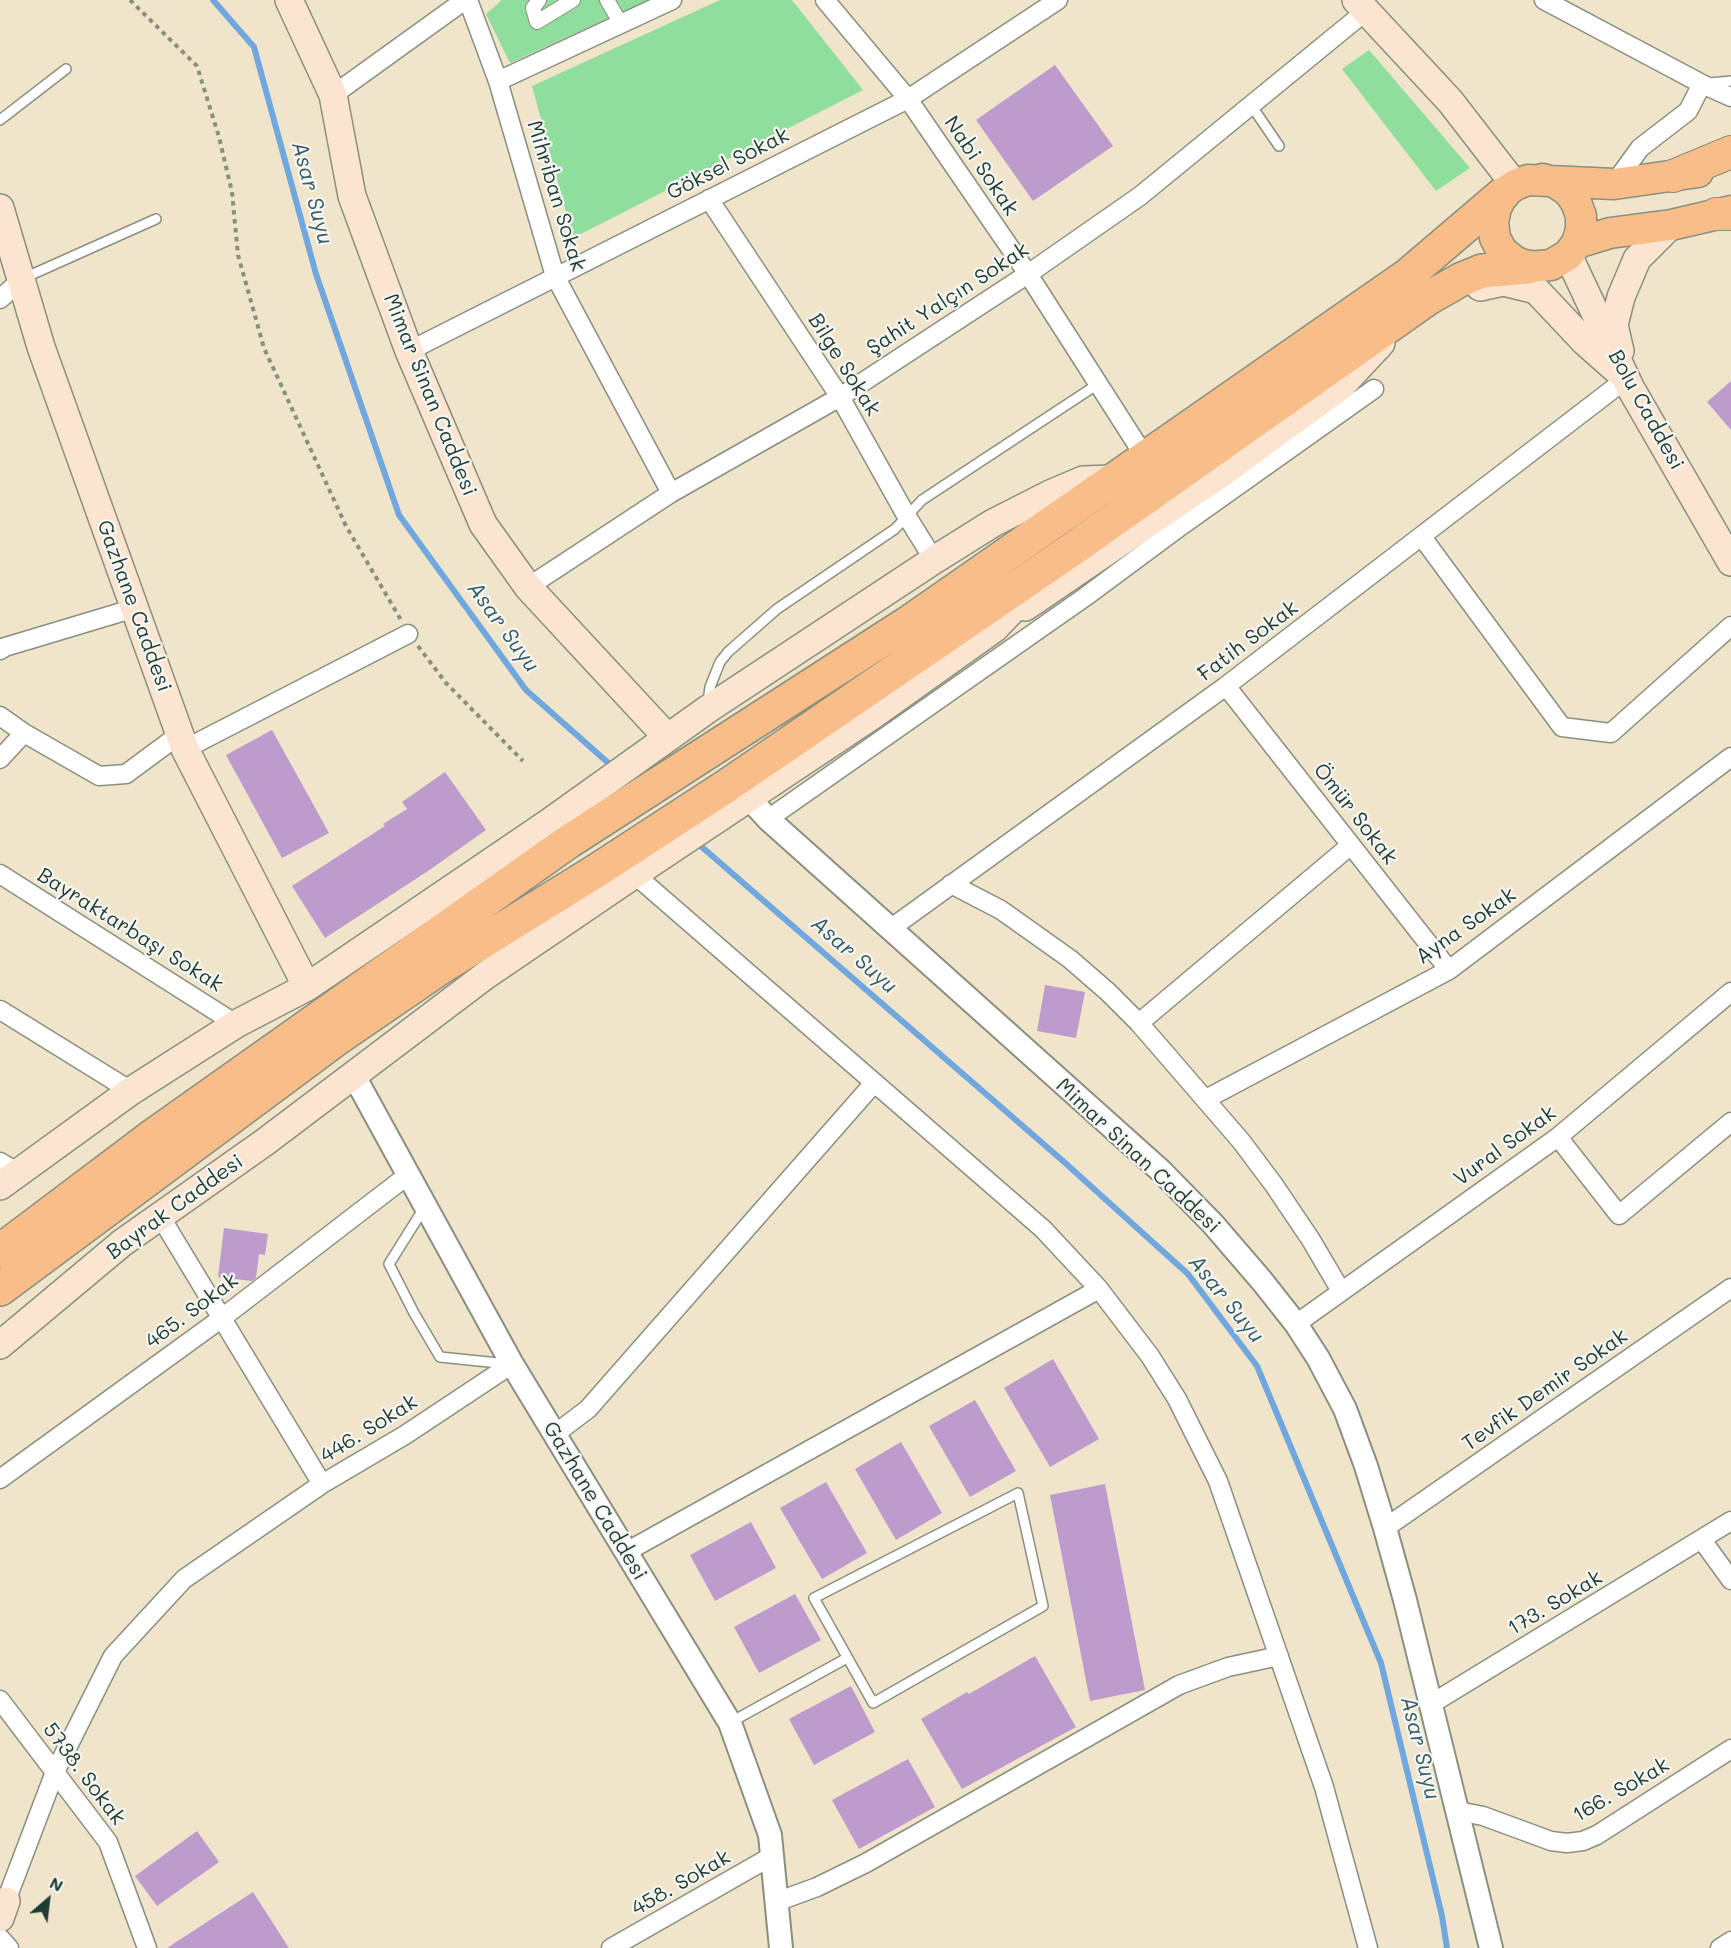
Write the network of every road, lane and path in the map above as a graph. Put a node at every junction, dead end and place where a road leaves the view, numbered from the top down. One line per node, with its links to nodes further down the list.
1 (130, 0): 56 (path)
2 (289, 0): 17 (main road, Mimar Sinan Caddesi)
3 (466, 0): 14 (street, Mihriban Sokak); 17 (street)
4 (539, 0): 5 (street)
5 (573, 0)
6 (607, 0): 12 (street)
7 (672, 0): 12 (street)
8 (825, 0): 19 (street, Nabi Sokak)
9 (1058, 0): 19 (street, Göksel Sokak)
10 (1544, 0): 16 (street)
11 (1361, 6): 20 (street, Şahit Yalçın Sokak); 27 (main road)
12 (621, 24): 14 (street)
13 (66, 69): 21 (lane)
14 (498, 81): 36 (street, Mihriban Sokak)
15 (1731, 81): 16 (lane)
16 (1702, 84): 18 (street); 26 (street)
17 (333, 95): 40 (main road, Mimar Sinan Caddesi)
18 (1731, 97)
19 (908, 99): 28 (street, Göksel Sokak); 35 (street, Nabi Sokak)
20 (1251, 105): 22 (lane); 35 (street, Şahit Yalçın Sokak)
21 (0, 120)
22 (1279, 146)
23 (1731, 152): 25 (highway)
24 (1731, 167): 25 (main road)
25 (1673, 176): 26 (main road)
26 (1614, 184): 27 (main road)
27 (1520, 186): 33 (main road); 34 (main road); 45 (highway)
28 (709, 199): 36 (street, Göksel Sokak); 44 (street, Bilge Sokak)
29 (0, 208): 37 (main road, Gazhane Caddesi)
30 (1726, 213): 32 (main road)
31 (156, 219): 37 (lane)
32 (1671, 225): 33 (main road); 41 (main road)
33 (1572, 249): 34 (main road); 41 (main road, Bolu Caddesi)
34 (1528, 267): 39 (highway)
35 (1028, 274): 42 (street, Nabi Sokak); 44 (street, Şahit Yalçın Sokak)
36 (555, 276): 40 (street, Göksel Sokak); 47 (street, Mihriban Sokak)
37 (21, 280): 38 (street); 54 (main road, Gazhane Caddesi)
38 (0, 299)
39 (1418, 305): 41 (main road); 50 (highway); 57 (main road)
40 (409, 351): 53 (main road, Mimar Sinan Caddesi)
41 (1626, 379): 49 (street, Fatih Sokak); 52 (main road, Bolu Caddesi)
42 (1098, 384): 45 (street, Nabi Sokak); 48 (lane)
43 (1374, 388): 57 (street)
44 (840, 397): 47 (street, Şahit Yalçın Sokak); 48 (street, Bilge Sokak)
45 (1145, 457): 46 (highway)
46 (1113, 479): 51 (main road); 70 (highway)
47 (671, 493): 53 (street, Şahit Yalçın Sokak)
48 (906, 515): 51 (street, Bilge Sokak); 60 (lane)
49 (1422, 537): 55 (street); 59 (street, Fatih Sokak)
50 (1067, 553): 57 (main road); 68 (highway)
51 (934, 560): 60 (main road)
52 (1731, 562)
53 (528, 587): 64 (main road, Mimar Sinan Caddesi)
54 (135, 608): 58 (street); 63 (main road, Gazhane Caddesi)
55 (1731, 627)
56 (408, 634): 63 (street); 67 (path)
57 (992, 641): 68 (main road, Bayrak Caddesi); 69 (street)
58 (2, 645)
59 (1226, 686): 71 (street, Ömür Sokak); 74 (street, Fatih Sokak)
60 (708, 709): 64 (main road)
61 (0, 716): 62 (street)
62 (24, 733): 63 (street); 66 (street)
63 (183, 742): 77 (main road, Gazhane Caddesi)
64 (657, 744): 70 (main road)
65 (1731, 757): 76 (street, Ayna Sokak)
66 (0, 759)
67 (523, 761)
68 (737, 797): 69 (street, Mimar Sinan Caddesi); 72 (main road, Bayrak Caddesi); 94 (highway)
69 (768, 819): 75 (street, Mimar Sinan Caddesi)
70 (557, 833): 77 (main road); 92 (highway)
71 (1351, 845): 76 (street, Ömür Sokak); 80 (street)
72 (641, 869): 82 (main road, Bayrak Caddesi); 83 (street)
73 (0, 874): 81 (street, Bayraktarbaşı Sokak)
74 (951, 884): 75 (street, Fatih Sokak); 80 (street)
75 (890, 929): 98 (street, Mimar Sinan Caddesi)
76 (1449, 970): 85 (street, Ayna Sokak)
77 (307, 987): 81 (main road)
78 (1731, 992): 87 (street, Vural Sokak)
79 (0, 1010): 84 (street)
80 (1139, 1023): 85 (street)
81 (236, 1024): 84 (main road)
82 (353, 1074): 89 (street, Gazhane Caddesi); 91 (main road, Bayrak Caddesi)
83 (873, 1083): 95 (street); 101 (street)
84 (131, 1092): 88 (main road)
85 (1206, 1099): 96 (street)
86 (1731, 1122): 87 (street)
87 (1558, 1137): 96 (street, Vural Sokak)
88 (6, 1174)
89 (408, 1175): 90 (street, Gazhane Caddesi); 97 (street, 465. Sokak)
90 (426, 1206): 100 (street, Gazhane Caddesi); 100 (lane)
91 (160, 1216): 97 (street, 446. Sokak); 99 (main road, Bayrak Caddesi)
92 (0, 1251)
93 (1731, 1288): 105 (street, Tevfik Demir Sokak)
94 (1, 1289)
95 (1099, 1289): 107 (street); 109 (street)
96 (1341, 1291): 98 (street, Vural Sokak)
97 (222, 1318): 102 (street, 465. Sokak); 103 (street, 446. Sokak)
98 (1296, 1324): 105 (street, Mimar Sinan Caddesi)
99 (0, 1345)
100 (512, 1364): 101 (street, Gazhane Caddesi); 103 (street, 446. Sokak)
101 (555, 1434): 107 (street, Gazhane Caddesi)
102 (0, 1479)
103 (322, 1484): 115 (street)
104 (1731, 1521): 106 (street, 173. Sokak)
105 (1385, 1528): 112 (street, Mimar Sinan Caddesi)
106 (1702, 1540): 108 (street); 112 (street, 173. Sokak)
107 (626, 1552): 113 (street, Gazhane Caddesi)
108 (1731, 1580)
109 (1279, 1656): 118 (street); 126 (street)
110 (847, 1658): 110 (lane); 113 (lane)
111 (0, 1700): 115 (street, 5738. Sokak)
112 (1431, 1704): 116 (street, Mimar Sinan Caddesi)
113 (730, 1723): 117 (street, Gazhane Caddesi)
114 (1731, 1749): 116 (street, 166. Sokak)
115 (55, 1772): 119 (street); 123 (street, 5738. Sokak)
116 (1458, 1811): 127 (street, Mimar Sinan Caddesi)
117 (772, 1856): 118 (street, Gazhane Caddesi); 124 (street, 458. Sokak)
118 (776, 1902): 125 (street, Gazhane Caddesi)
119 (3, 1910)
120 (0, 1938): 122 (street)
121 (1731, 1941): 128 (street)
122 (9, 1948)
123 (147, 1948)
124 (611, 1948)
125 (781, 1948)
126 (1368, 1948)
127 (1491, 1948)
128 (1720, 1948)

